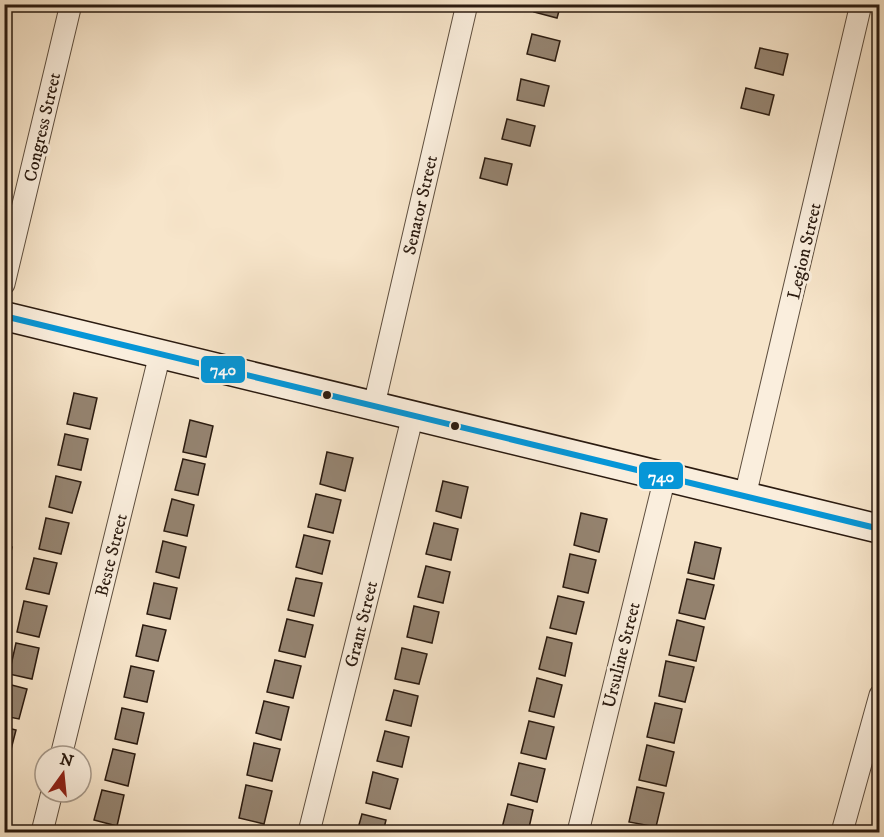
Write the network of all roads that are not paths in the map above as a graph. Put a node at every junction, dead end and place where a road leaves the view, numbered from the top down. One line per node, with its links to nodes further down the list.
1 (71, 4): 4 (street, Congress Street)
2 (467, 4): 7 (street, Senator Street)
3 (861, 4): 10 (street, Legion Street)
4 (4, 284)
5 (4, 316): 6 (main road)
6 (160, 354): 7 (main road); 13 (street, Beste Street)
7 (374, 405): 8 (main road)
8 (412, 415): 9 (main road); 16 (street, Grant Street)
9 (665, 477): 10 (main road); 17 (street, Ursuline Street)
10 (745, 496): 11 (main road)
11 (879, 529)
12 (879, 695): 18 (street)
13 (64, 744)
14 (49, 804): 15 (street)
15 (42, 832)
16 (309, 832)
17 (578, 832)
18 (842, 832)

